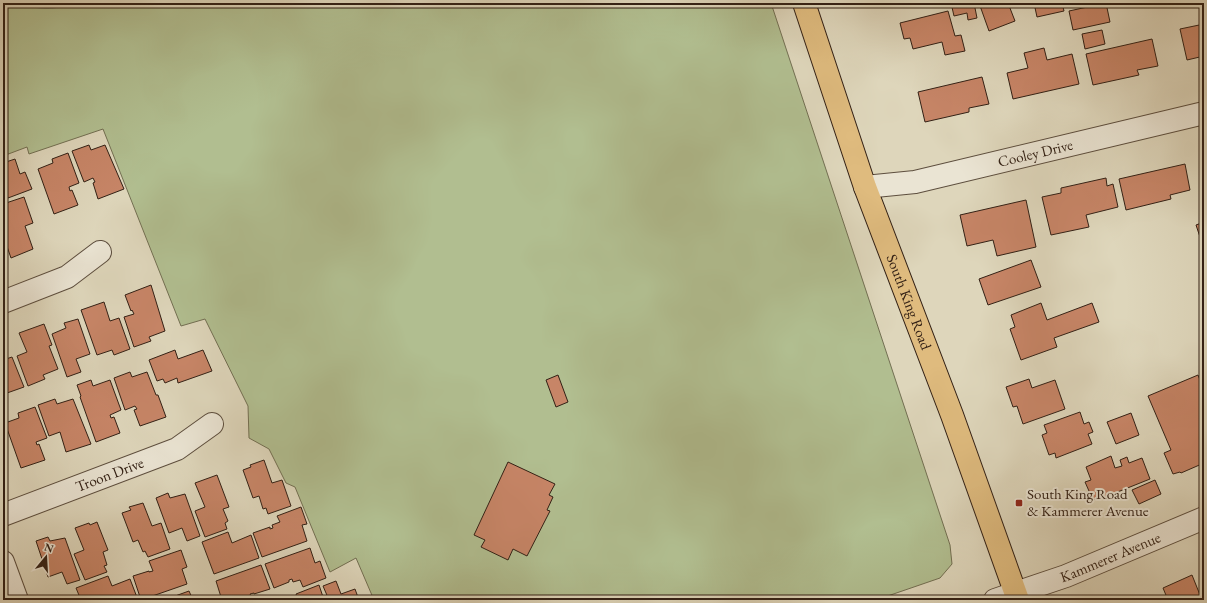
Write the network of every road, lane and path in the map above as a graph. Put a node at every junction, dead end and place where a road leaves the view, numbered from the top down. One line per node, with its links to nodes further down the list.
1 (804, 3): 3 (main road, South King Road)
2 (1204, 113): 3 (street, Cooley Drive)
3 (865, 188): 10 (main road, South King Road)
4 (100, 252): 5 (street)
5 (3, 302)
6 (212, 424): 7 (street, Troon Drive)
7 (3, 516)
8 (1204, 518): 10 (street, Kammerer Avenue)
9 (3, 562): 11 (street)
10 (1017, 597): 12 (street, Kammerer Avenue)
11 (17, 600)
12 (995, 600)

